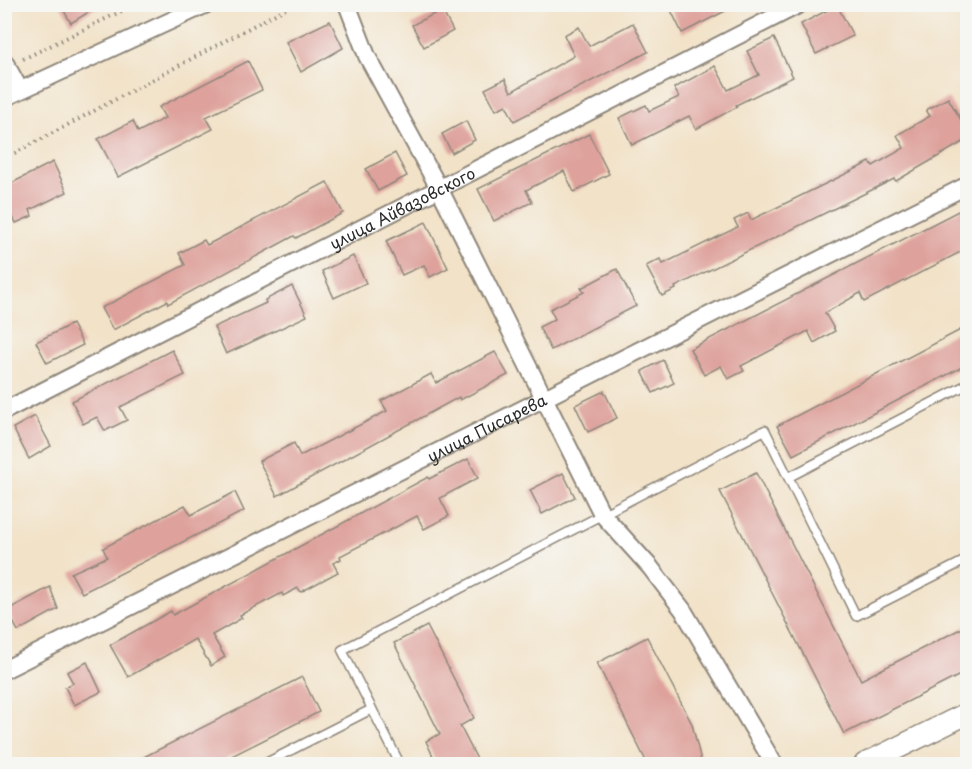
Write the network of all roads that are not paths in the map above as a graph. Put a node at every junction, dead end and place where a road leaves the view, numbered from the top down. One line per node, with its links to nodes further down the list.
1 (207, 4): 5 (street)
2 (347, 4): 8 (street)
3 (800, 4): 8 (street, улица Айвазовского)
4 (6, 64): 5 (street)
5 (20, 90): 6 (street)
6 (4, 98)
7 (968, 185): 10 (street, улица Писарева)
8 (440, 190): 10 (street); 11 (street, улица Айвазовского)
9 (968, 384): 12 (lane)
10 (544, 400): 13 (street); 15 (street, улица Писарева)
11 (4, 411)
12 (789, 477): 13 (lane); 14 (lane)
13 (602, 514): 16 (lane); 20 (street)
14 (968, 559)
15 (4, 670)
16 (372, 709): 18 (lane); 19 (lane)
17 (968, 713): 21 (street)
18 (264, 765)
19 (400, 765)
20 (774, 765)
21 (866, 765)

